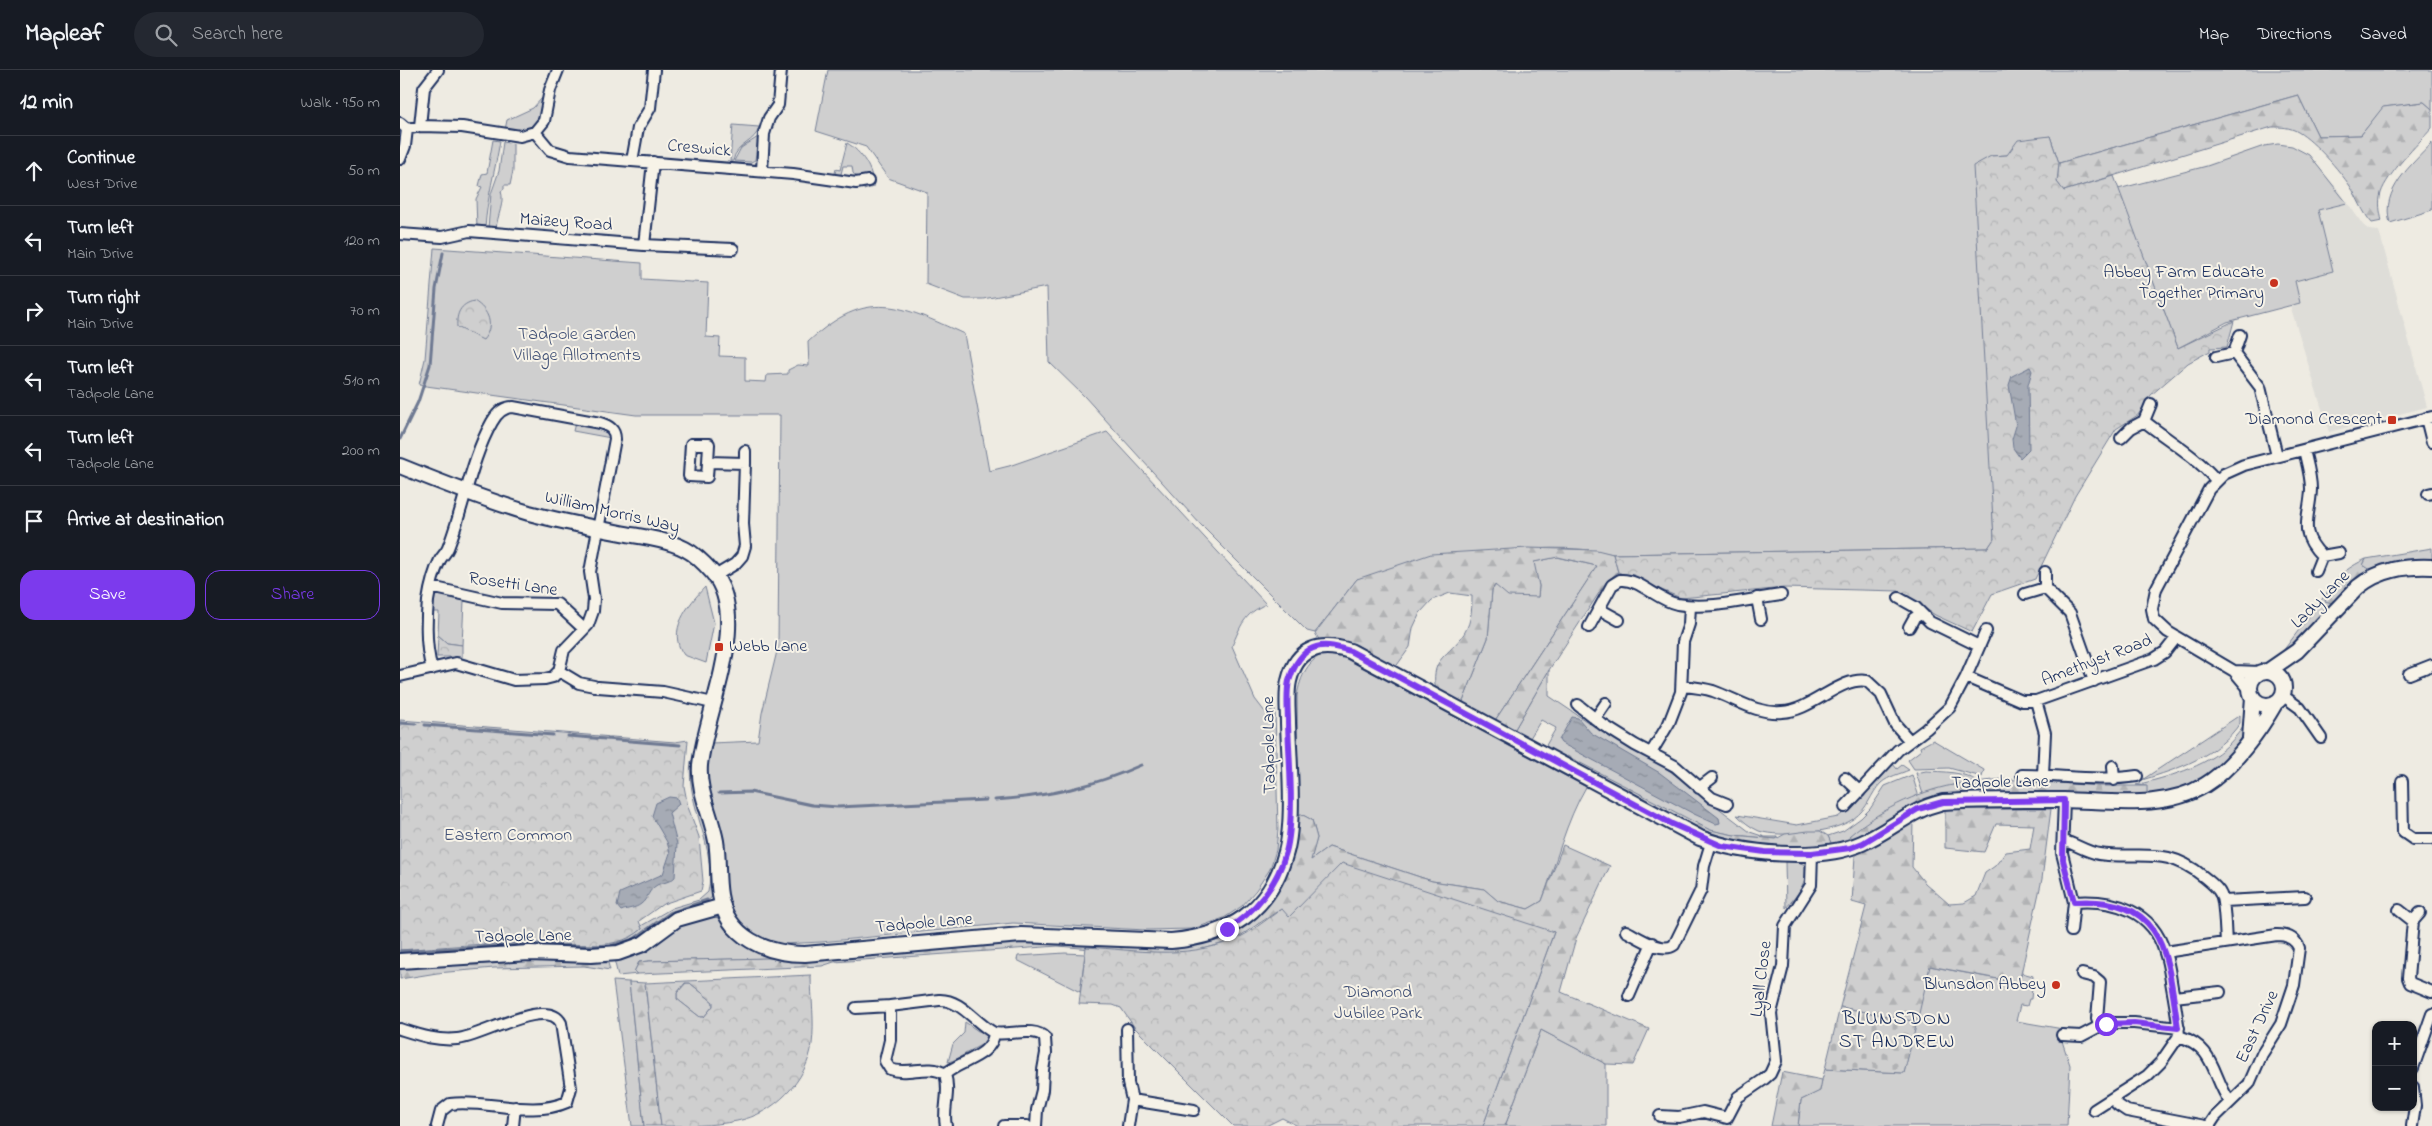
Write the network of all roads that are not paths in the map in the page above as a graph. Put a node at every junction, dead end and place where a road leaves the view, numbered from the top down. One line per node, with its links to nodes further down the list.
1 (438, 70): 6 (street)
2 (558, 70): 7 (street)
3 (654, 70): 9 (street)
4 (781, 70): 11 (street)
5 (403, 126): 6 (street); 8 (street)
6 (420, 126): 7 (street)
7 (535, 132): 9 (street, Creswick)
8 (400, 159)
9 (632, 161): 10 (street, Creswick)
10 (653, 162): 11 (street, Creswick); 14 (street)
11 (762, 171): 12 (street, Creswick)
12 (868, 181)
13 (400, 234): 14 (street, Maizey Road)
14 (644, 245): 15 (street, Maizey Road)
15 (731, 251)
16 (2240, 335): 17 (street)
17 (2234, 354): 18 (street); 26 (street)
18 (2216, 357)
19 (2151, 404): 21 (street)
20 (2429, 418): 23 (street); 24 (street)
21 (2144, 421): 22 (street); 30 (street)
22 (2121, 438)
23 (2432, 442)
24 (2304, 450): 26 (street); 34 (street)
25 (745, 451): 28 (street)
26 (2277, 456): 30 (street)
27 (708, 462): 28 (street)
28 (745, 463): 38 (street)
29 (400, 466): 31 (street, William Morris Way)
30 (2216, 480): 54 (street)
31 (466, 492): 32 (street, William Morris Way); 32 (street); 39 (street)
32 (598, 529): 38 (street, William Morris Way); 52 (street)
33 (2339, 553): 34 (street)
34 (2322, 556): 36 (street)
35 (2432, 567): 56 (street, Lady Lane)
36 (2316, 571)
37 (2045, 572): 40 (street)
38 (715, 576): 70 (street, William Morris Way)
39 (431, 587): 52 (street, Rosetti Lane); 58 (street)
40 (2045, 588): 41 (street); 65 (street)
41 (2025, 594)
42 (1781, 595): 43 (street)
43 (1757, 598): 45 (street); 48 (street)
44 (1898, 598): 47 (street)
45 (1690, 606): 46 (street); 66 (street)
46 (1599, 609): 49 (street); 50 (street)
47 (1921, 614): 51 (street); 55 (street)
48 (1761, 619)
49 (1619, 620)
50 (1589, 627)
51 (1909, 627)
52 (584, 629): 59 (street)
53 (1986, 631): 55 (street)
54 (2176, 638): 60 (street); 65 (street, Amethyst Road)
55 (1979, 646): 64 (street)
56 (2296, 651): 61 (street, Lady Lane); 68 (street, Lady Lane)
57 (2432, 665): 62 (street)
58 (432, 669): 59 (street); 63 (street)
59 (560, 671): 70 (street)
60 (2234, 671): 61 (street); 67 (street)
61 (2264, 672): 67 (street); 68 (street)
62 (2409, 674)
63 (400, 676)
64 (1966, 677): 69 (street, Amethyst Road); 76 (street)
65 (2094, 681): 69 (street, Amethyst Road)
66 (1682, 686): 76 (street); 77 (street)
67 (2251, 693): 68 (street); 74 (street)
68 (2281, 693): 74 (street, Tadpole Lane); 75 (street)
69 (2036, 701): 79 (street)
70 (713, 703): 98 (street, William Morris Way)
71 (1606, 703): 73 (street)
72 (1578, 705): 73 (street)
73 (1595, 719): 77 (street)
74 (2250, 738): 88 (street, Tadpole Lane)
75 (2321, 738)
76 (1910, 741): 87 (street)
77 (1651, 753): 86 (street)
78 (2113, 766): 84 (street)
79 (2043, 774): 80 (street); 84 (street)
80 (2022, 775)
81 (2137, 776): 84 (street)
82 (1712, 778): 86 (street)
83 (1845, 778): 87 (street)
84 (2114, 780)
85 (2402, 780): 91 (street)
86 (1700, 788): 89 (street)
87 (1859, 791): 90 (street)
88 (2064, 800): 92 (street); 94 (street, Tadpole Lane)
89 (1727, 804)
90 (1845, 807)
91 (2432, 839)
92 (2064, 841): 96 (street); 97 (street)
93 (1711, 842): 94 (street, Tadpole Lane); 98 (street, Tadpole Lane); 105 (street)
94 (1812, 853): 131 (street, Lyall Close)
95 (2305, 897): 96 (street)
96 (2224, 901): 104 (street)
97 (2074, 902): 103 (street); 106 (street)
98 (723, 906): 107 (street, Tadpole Lane)
99 (2399, 910): 101 (street)
100 (2420, 913): 101 (street)
101 (2413, 921): 110 (street)
102 (1626, 931): 105 (street)
103 (2071, 931)
104 (2226, 942): 106 (street, East Drive); 126 (street, East Drive)
105 (1652, 943): 111 (street)
106 (2165, 952): 112 (street)
107 (400, 962)
108 (2082, 974): 116 (street)
109 (2220, 992): 112 (street)
110 (2432, 992)
111 (1629, 996)
112 (2174, 997): 119 (street)
113 (890, 1006): 114 (street); 120 (street); 123 (street)
114 (856, 1008)
115 (2432, 1014): 122 (street)
116 (2100, 1026): 119 (street); 121 (street)
117 (400, 1029): 127 (street)
118 (1127, 1029): 125 (street)
119 (2179, 1032): 124 (street); 126 (street)
120 (994, 1033): 123 (street); 137 (street)
121 (2062, 1035)
122 (2414, 1066)
123 (945, 1074): 134 (street)
124 (2112, 1099): 129 (street); 139 (street)
125 (1132, 1100): 128 (street); 138 (street)
126 (2230, 1102): 140 (street, East Drive)
127 (515, 1107): 132 (street); 133 (street)
128 (1194, 1110)
129 (2094, 1110)
130 (2414, 1111): 141 (street)
131 (1660, 1116)
132 (437, 1126)
133 (513, 1126)
134 (946, 1126)
135 (1004, 1126): 136 (street)
136 (1026, 1126)
137 (1036, 1126)
138 (1128, 1126)
139 (2205, 1126)
140 (2209, 1126)
141 (2412, 1126)

